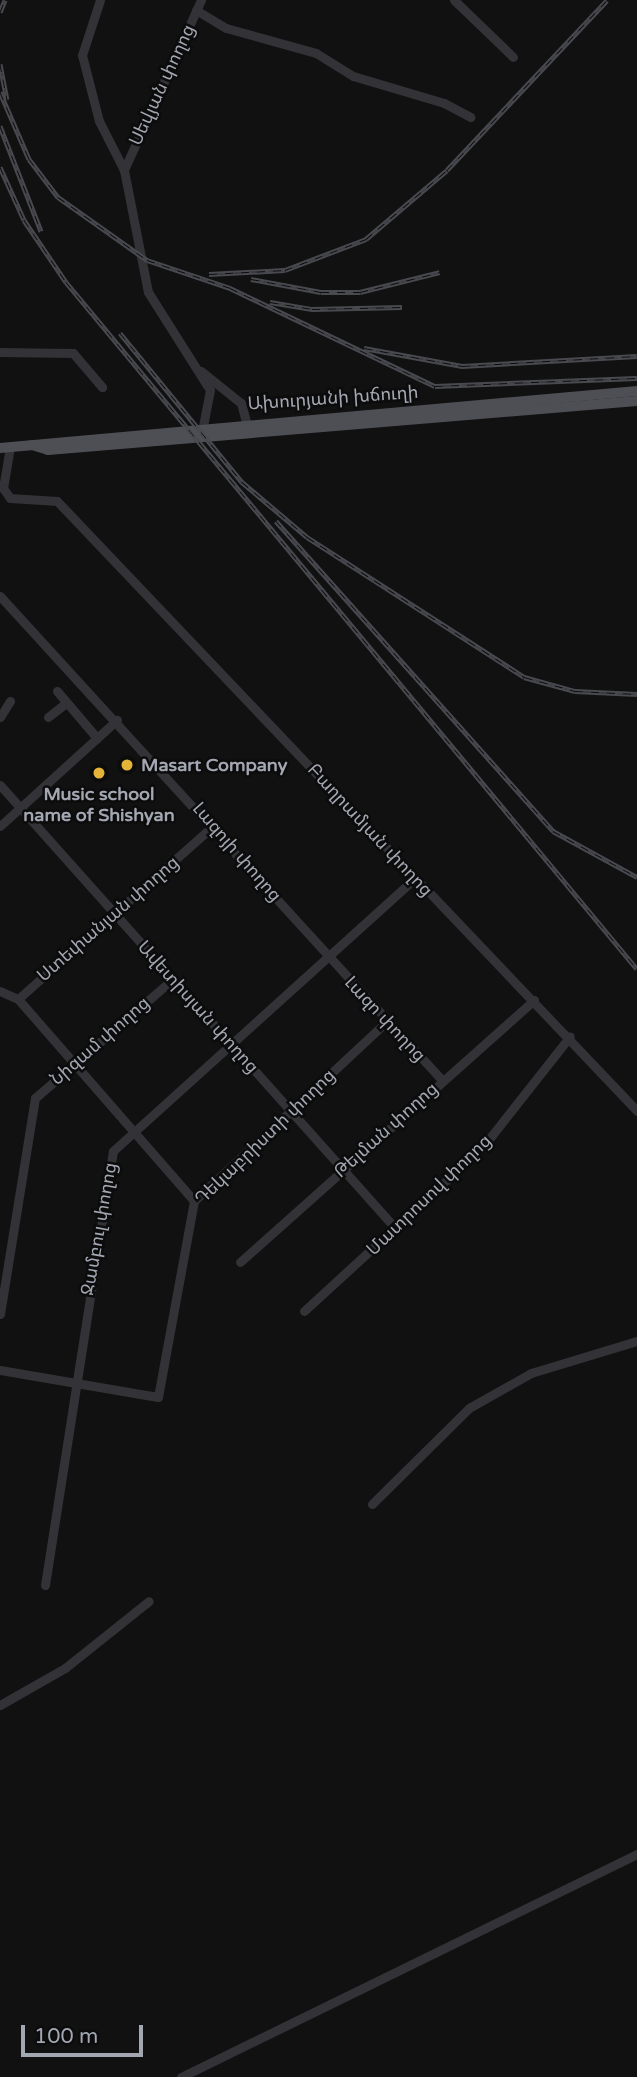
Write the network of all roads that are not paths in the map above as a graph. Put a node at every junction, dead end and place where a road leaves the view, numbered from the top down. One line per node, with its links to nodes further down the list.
1 (100, 0): 7 (street, Սեվյան փողոց)
2 (201, 0): 4 (street, Սեվյան փողոց)
3 (454, 0): 5 (street)
4 (196, 10): 6 (street); 7 (street, Սեվյան փողոց)
5 (513, 58)
6 (470, 117)
7 (124, 170): 9 (street, Սեվյան փողոց)
8 (0, 352): 10 (street)
9 (197, 368): 13 (street, Սեվյան փողոց); 14 (street, Սեվյան փողոց)
10 (102, 387)
11 (637, 391): 14 (main road, Ախուրյանի խճուղի)
12 (637, 401): 14 (main road, Ախուրյանի խճուղի)
13 (204, 425): 14 (main road, Ախուրյանի խճուղի); 15 (main road, Ախուրյանի խճուղի)
14 (250, 426): 15 (main road, Ախուրյանի խճուղի)
15 (32, 445): 16 (main road, Ախուրյանի խճուղի)
16 (5, 447): 29 (street, Բաղրամյան փողոց)
17 (0, 596): 23 (street, Լազոյի փողոց)
18 (57, 691): 20 (street)
19 (9, 701): 21 (street)
20 (66, 703): 22 (street); 24 (street)
21 (0, 717)
22 (48, 717)
23 (117, 720): 24 (street); 27 (street, Լազոյի փողոց)
24 (97, 738): 26 (street)
25 (0, 785): 26 (street, Ավետիսյան փողոց)
26 (21, 808): 28 (street); 30 (street, Ավետիսյան փողոց)
27 (214, 825): 30 (street, Ստեփանյան փողոց); 31 (street, Լազոյի փողոց)
28 (0, 826)
29 (415, 878): 31 (street, Ջամբուլ փողոց); 35 (street, Բաղրամյան փողոց)
30 (114, 913): 32 (street, Ավետիսյան փողոց); 34 (street, Ստեփանյան փողոց)
31 (328, 957): 36 (street, Լազո փողոց); 38 (street, Ջամբուլ փողոց)
32 (173, 979): 38 (street, Ավետիսյան փողոց); 39 (street, Նիզամ փողոց)
33 (3, 988): 34 (street)
34 (18, 999): 39 (street)
35 (534, 1000): 37 (street, Բաղրամյան փողոց); 40 (street, Թելման փողոց)
36 (387, 1021): 40 (street, Լազո փողոց); 41 (street, Դեկաբրիստի փողոց)
37 (570, 1036): 42 (street, Բաղրամյան փողոց); 46 (street, Մատրոսով փողոց)
38 (229, 1042): 41 (street, Ավետիսյան փողոց); 43 (street, Ջամբուլ փողոց)
39 (71, 1063): 43 (street); 49 (street, Նիզամ փողոց)
40 (442, 1080): 44 (street, Թելման փողոց)
41 (291, 1111): 44 (street, Ավետիսյան փողոց); 45 (street, Դեկաբրիստի փողոց)
42 (637, 1111)
43 (131, 1129): 45 (street); 52 (street, Ջամբուլ փողոց)
44 (343, 1170): 46 (street, Ավետիսյան փողոց); 47 (street, Թելման փողոց)
45 (194, 1201): 52 (street, Դեկաբրիստի փողոց)
46 (396, 1229): 48 (street, Մատրոսով փողոց)
47 (240, 1262)
48 (304, 1311)
49 (0, 1314)
50 (637, 1341): 53 (street)
51 (0, 1370): 52 (street)
52 (73, 1382): 54 (street, Ջամբուլ փողոց)
53 (372, 1504)
54 (45, 1585)
55 (149, 1601): 56 (street)
56 (0, 1706)
57 (637, 1854): 58 (street)
58 (181, 2077)

